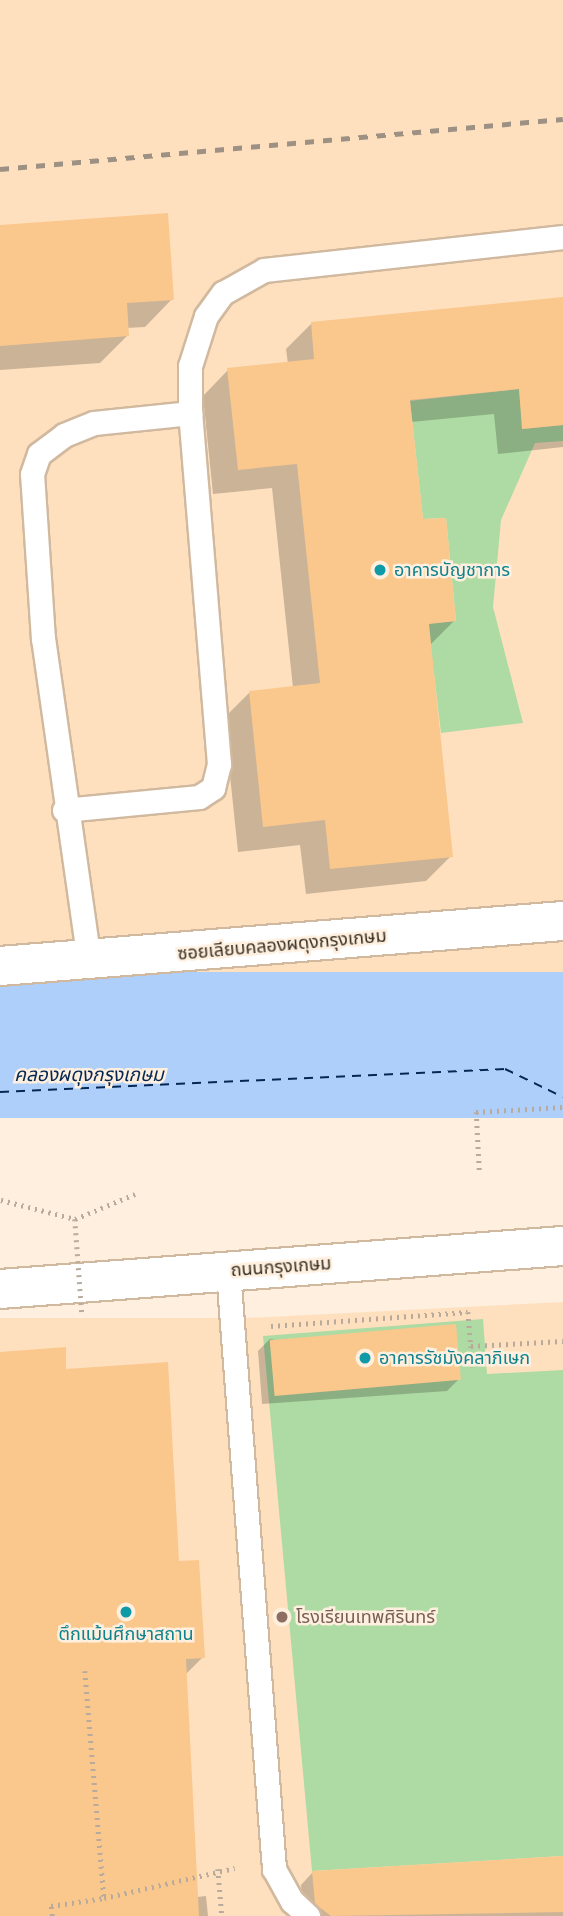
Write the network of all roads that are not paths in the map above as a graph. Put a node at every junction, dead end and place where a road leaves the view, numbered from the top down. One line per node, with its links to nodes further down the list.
1 (563, 237): 2 (lane)
2 (190, 413): 3 (lane); 3 (lane)
3 (64, 810): 5 (lane)
4 (563, 921): 5 (street, ซอยเลียบคลองผดุงกรุงเกษม)
5 (89, 961): 6 (street, ซอยเลียบคลองผดุงกรุงเกษม)
6 (0, 965)
7 (563, 1246): 8 (street, ถนนกรุงเกษม)
8 (228, 1271): 9 (street, ถนนกรุงเกษม); 10 (lane)
9 (0, 1289)
10 (308, 1916)

